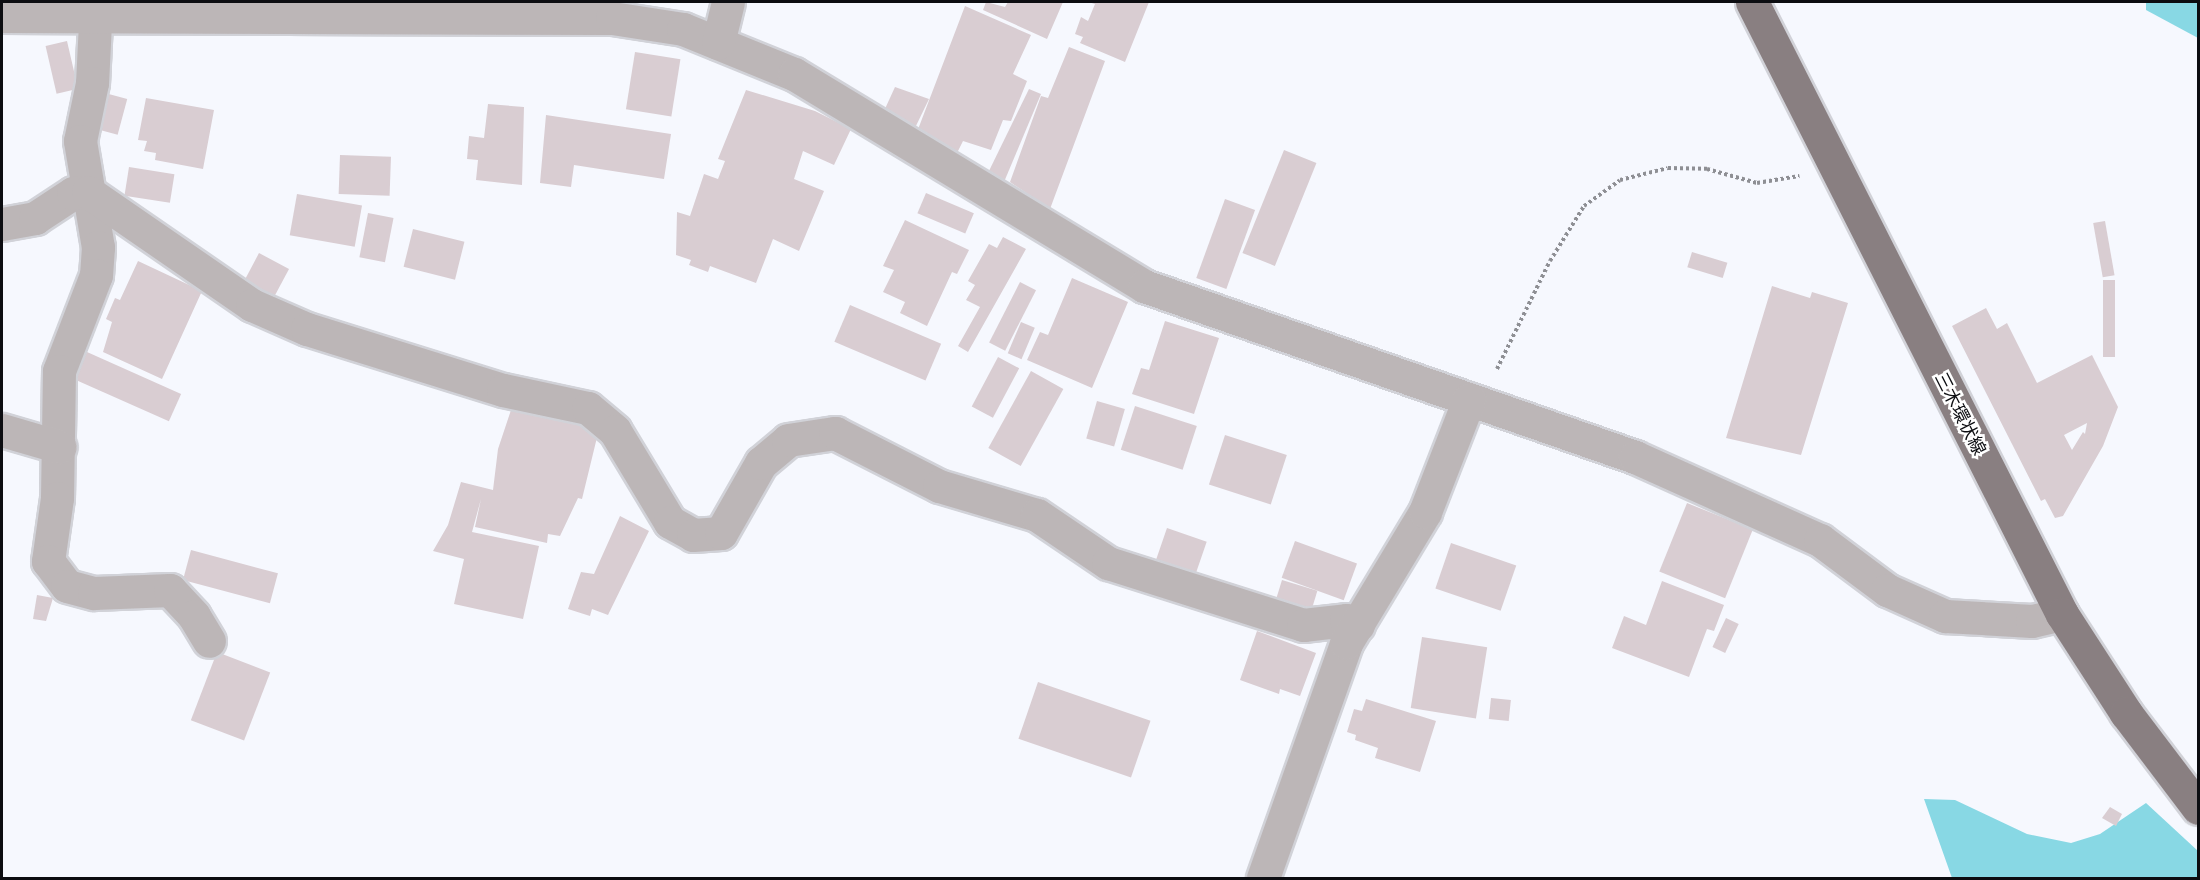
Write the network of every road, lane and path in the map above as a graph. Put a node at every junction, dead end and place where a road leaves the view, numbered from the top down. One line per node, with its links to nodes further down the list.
1 (728, 2): 5 (street)
2 (1752, 2): 6 (main road, 三木環状線)
3 (97, 10): 4 (street); 5 (street); 7 (street)
4 (2, 16)
5 (718, 43): 9 (street)
6 (1834, 165): 9 (path); 12 (main road, 三木環状線)
7 (88, 192): 8 (street); 11 (street); 13 (street)
8 (2, 224)
9 (1475, 401): 12 (street); 13 (street)
10 (2, 430): 11 (street)
11 (60, 447): 14 (street)
12 (2062, 614): 15 (main road, 三木環状線)
13 (1358, 625): 16 (street)
14 (209, 641)
15 (2199, 808)
16 (1263, 879)

